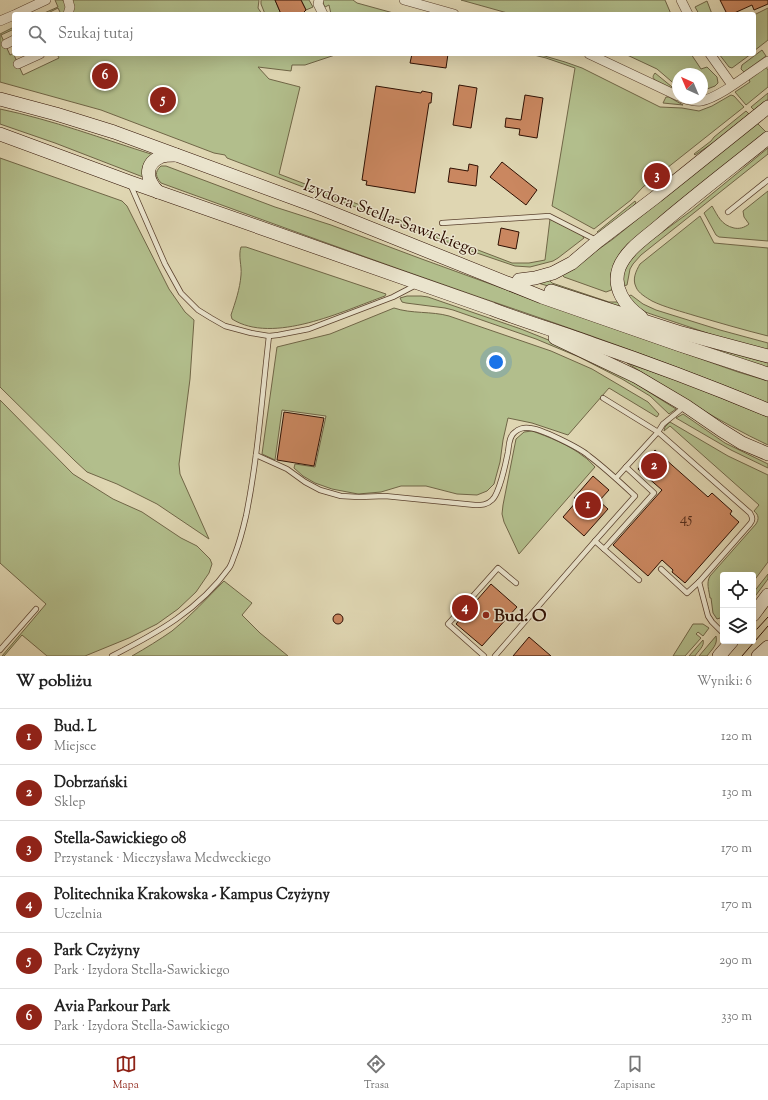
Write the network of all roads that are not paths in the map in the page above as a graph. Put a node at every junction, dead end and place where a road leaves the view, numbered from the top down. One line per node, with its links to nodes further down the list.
1 (46, 0): 6 (street)
2 (68, 0): 7 (street)
3 (319, 0): 8 (street)
4 (404, 0): 9 (street)
5 (681, 0): 10 (street)
6 (19, 12)
7 (69, 12)
8 (322, 12)
9 (447, 12)
10 (687, 12)
11 (12, 16): 12 (street)
12 (0, 22)
13 (36, 56): 17 (street)
14 (593, 56): 19 (street)
15 (711, 56): 18 (street)
16 (768, 61): 18 (street)
17 (18, 64)
18 (732, 85): 20 (street)
19 (672, 93)
20 (708, 98)
21 (0, 99): 25 (main road, Izydora Stella-Sawickiego)
22 (768, 107): 31 (main road)
23 (0, 134): 27 (main road)
24 (768, 138): 36 (main road)
25 (176, 155): 28 (main road); 32 (main road, Izydora Stella-Sawickiego)
26 (768, 180): 29 (lane)
27 (130, 182): 28 (main road); 37 (lane)
28 (158, 192): 34 (main road)
29 (728, 212)
30 (442, 223): 31 (lane)
31 (598, 241): 33 (main road)
32 (501, 280): 33 (main road); 39 (main road, Izydora Stella-Sawickiego)
33 (519, 280): 36 (main road)
34 (419, 283): 35 (main road); 37 (lane)
35 (520, 320): 41 (main road); 42 (main road)
36 (647, 321): 38 (main road)
37 (269, 336): 45 (lane)
38 (768, 356)
39 (768, 374)
40 (603, 398): 43 (lane)
41 (686, 406): 43 (lane); 44 (main road)
42 (768, 410)
43 (658, 432): 46 (lane); 52 (lane)
44 (767, 454)
45 (256, 455): 47 (lane); 61 (lane)
46 (626, 467): 47 (lane); 49 (lane)
47 (616, 478): 48 (lane)
48 (595, 541): 49 (lane); 63 (lane)
49 (604, 549): 51 (lane)
50 (661, 569): 52 (lane)
51 (639, 580)
52 (699, 582): 57 (lane)
53 (516, 583): 62 (lane)
54 (768, 595): 56 (main road)
55 (36, 609): 60 (lane)
56 (756, 610)
57 (720, 630)
58 (729, 644): 64 (main road)
59 (768, 647): 65 (main road)
60 (0, 650)
61 (112, 656)
62 (484, 656)
63 (495, 656)
64 (719, 656)
65 (758, 656)

